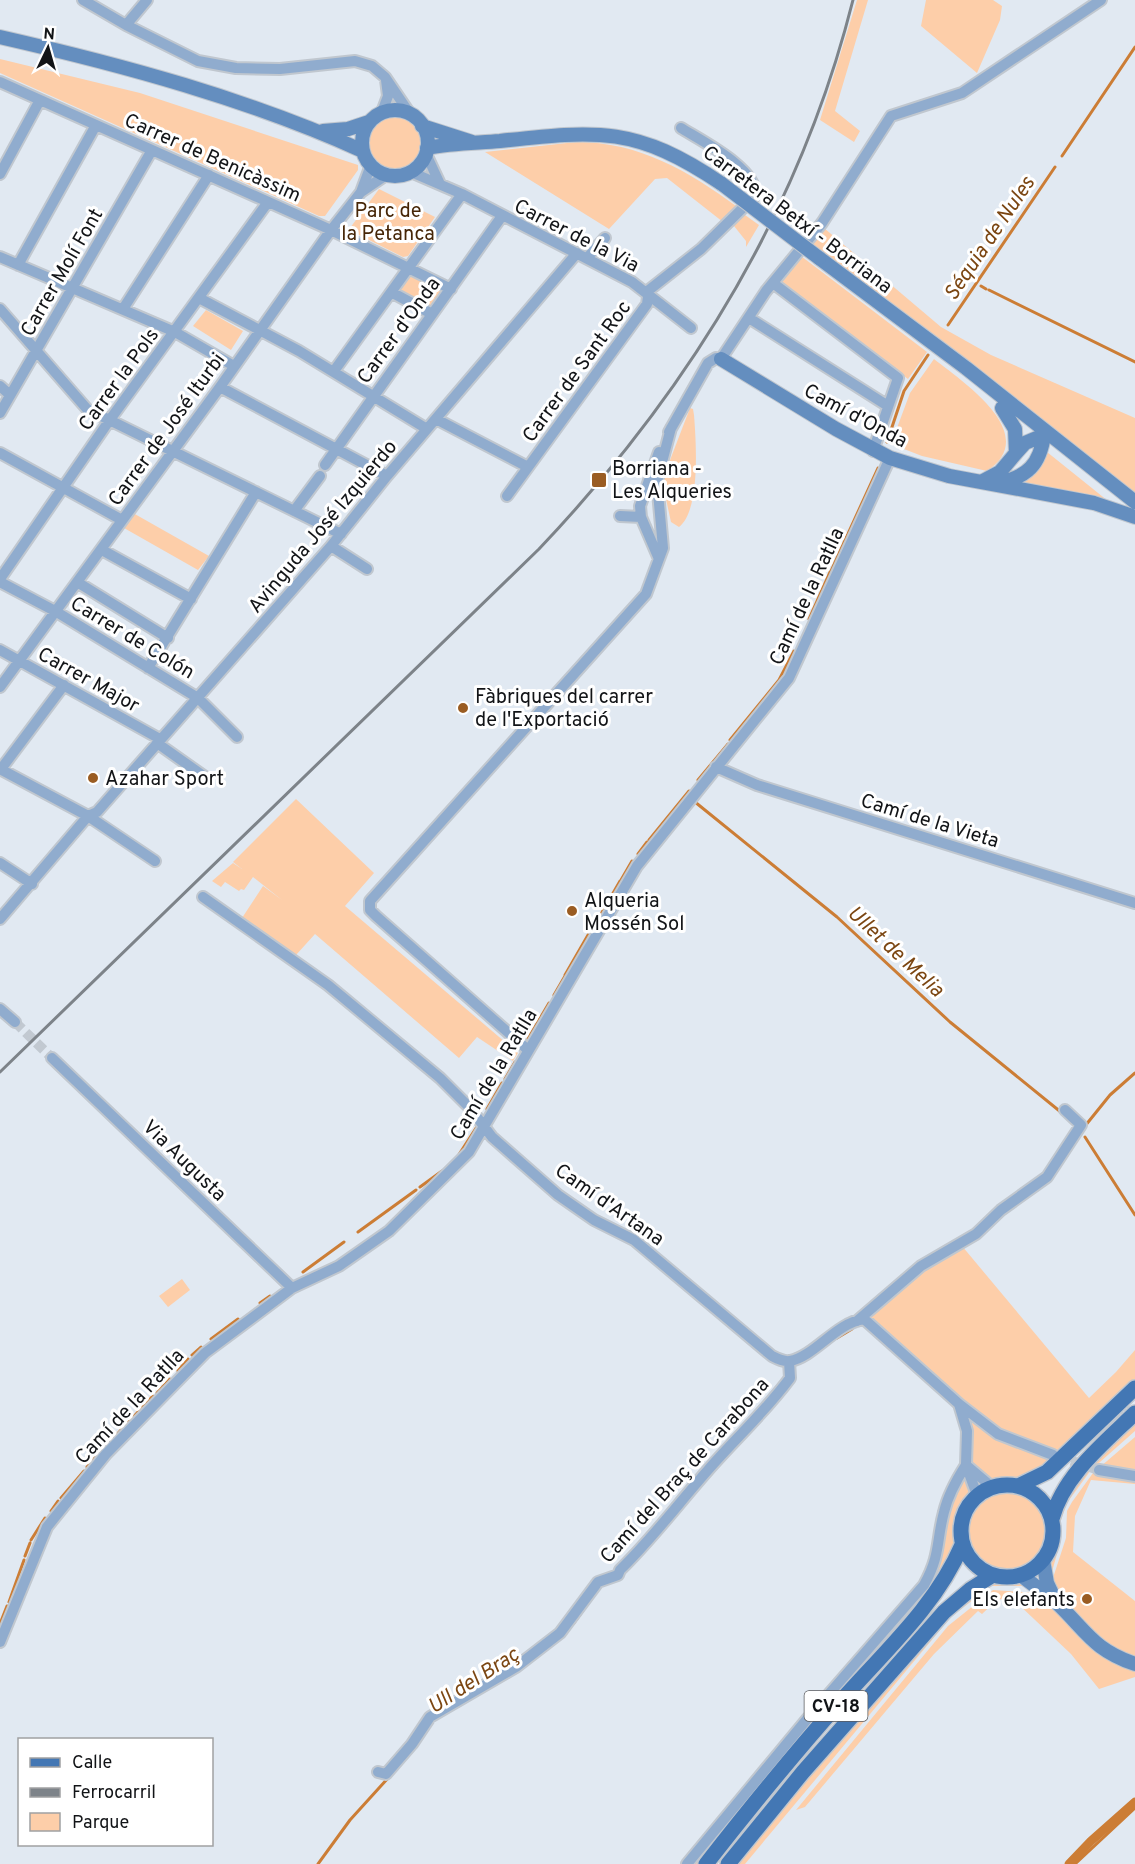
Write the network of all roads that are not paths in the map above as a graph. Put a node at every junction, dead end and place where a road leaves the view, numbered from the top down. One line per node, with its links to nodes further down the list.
1 (84, 0): 4 (street)
2 (147, 0): 4 (street)
3 (1101, 0): 36 (street)
4 (126, 25): 6 (street)
5 (0, 37): 15 (main road)
6 (385, 77): 9 (street); 10 (street)
7 (0, 82): 8 (street, Carrer de Benicàssim)
8 (40, 100): 12 (street, Carrer de Benicàssim); 22 (street)
9 (382, 112): 10 (main road); 11 (main road)
10 (410, 114): 13 (main road)
11 (369, 122): 15 (main road); 18 (main road)
12 (96, 125): 17 (street, Carrer de Benicàssim); 34 (street)
13 (422, 126): 16 (main road, Carretera Betxí - Borriana); 19 (main road)
14 (681, 128): 40 (street, Carrer de Sant Roc)
15 (318, 131): 18 (main road)
16 (474, 143): 19 (main road, Carretera Betxí - Borriana); 50 (main road, Carretera Betxí - Borriana, bridge)
17 (152, 150): 23 (street, Carrer de Benicàssim); 38 (street, Carrer Molí Font)
18 (363, 151): 20 (main road)
19 (426, 151): 21 (main road); 25 (street)
20 (371, 165): 24 (main road); 26 (street, Carrer de José Iturbi)
21 (411, 172): 24 (main road); 25 (street, Carrer de la Via)
22 (0, 174)
23 (209, 175): 28 (street, Carrer de Benicàssim); 43 (street)
24 (386, 175): 26 (street, Carrer de José Iturbi)
25 (440, 184): 27 (street, Carrer de la Via)
26 (362, 192): 30 (street, Carrer de José Iturbi)
27 (462, 194): 29 (street, Carrer de la Via); 35 (street)
28 (268, 202): 30 (street, Carrer de Benicàssim); 41 (street, Carrer la Pols)
29 (502, 216): 32 (street, Carrer de la Via); 37 (street, Carrer d'Onda)
30 (331, 230): 35 (street, Carrer de Benicàssim); 47 (street, Carrer de José Iturbi)
31 (605, 238): 32 (street, Avinguda José Izquierdo)
32 (582, 256): 40 (street, Carrer de la Via); 62 (street, Avinguda José Izquierdo)
33 (0, 257): 34 (street)
34 (18, 265): 38 (street)
35 (410, 267): 37 (street, Carrer de Benicàssim); 39 (street)
36 (773, 283): 45 (street); 59 (street)
37 (451, 288): 44 (street, Carrer d'Onda)
38 (72, 289): 43 (street); 49 (street, Carrer Molí Font)
39 (391, 292): 44 (street); 53 (street)
40 (650, 294): 46 (street, Carrer de la Via); 74 (street, Carrer de Sant Roc)
41 (199, 298): 47 (street); 48 (street, Carrer la Pols)
42 (0, 309): 49 (street)
43 (123, 309): 48 (street)
44 (432, 314): 58 (street, Carrer d'Onda)
45 (749, 318): 51 (street); 59 (street)
46 (691, 328)
47 (260, 329): 52 (street, Carrer de José Iturbi); 53 (street)
48 (175, 332): 52 (street); 63 (street, Carrer la Pols)
49 (36, 351): 57 (street, Carrer Molí Font); 63 (street)
50 (946, 353): 56 (main road, Carretera Betxí - Borriana); 60 (main road, Carretera Betxí - Borriana)
51 (721, 358): 64 (street); 68 (main road, Camí d'Onda)
52 (234, 366): 55 (street, Carrer de José Iturbi)
53 (334, 371): 58 (street)
54 (0, 386): 57 (street)
55 (220, 387): 67 (street); 69 (street, Carrer de José Iturbi)
56 (996, 392): 66 (main road); 79 (main road, Carretera Betxí - Borriana)
57 (10, 395): 61 (street, Carrer Molí Font)
58 (373, 395): 65 (street); 67 (street, Carrer d'Onda)
59 (888, 406): 68 (street)
60 (1002, 408): 66 (main road, Carretera Betxí - Borriana); 71 (main road)
61 (0, 413)
62 (436, 419): 65 (street, Avinguda José Izquierdo); 74 (street)
63 (109, 421): 69 (street); 80 (street, Carrer la Pols)
64 (671, 428): 82 (street); 83 (street)
65 (427, 429): 76 (street, Avinguda José Izquierdo)
66 (1042, 437): 71 (main road); 78 (main road); 79 (main road); 87 (main road, Carretera Betxí - Borriana)
67 (336, 449): 73 (street, Carrer d'Onda); 76 (street)
68 (873, 451): 72 (main road, Camí d'Onda)
69 (172, 452): 81 (street); 90 (street, Carrer de José Iturbi)
70 (0, 453): 80 (street)
71 (1016, 453): 77 (main road)
72 (890, 458): 77 (main road, Camí d'Onda); 111 (street, Camí de la Ratlla)
73 (325, 465)
74 (528, 467): 84 (street, Carrer de Sant Roc)
75 (320, 476): 86 (street)
76 (387, 476): 93 (street, Avinguda José Izquierdo)
77 (981, 482): 78 (main road, Camí d'Onda)
78 (996, 483): 89 (main road, Camí d'Onda)
79 (1113, 484): 85 (main road, Carretera Betxí - Borriana)
80 (62, 488): 90 (street); 98 (street, Carrer la Pols)
81 (256, 492): 86 (street); 100 (street)
82 (642, 494): 83 (street); 91 (street)
83 (658, 495): 92 (street)
84 (507, 496)
85 (1135, 502)
86 (294, 511): 93 (street)
87 (1135, 511)
88 (620, 516): 91 (street)
89 (1135, 517)
90 (122, 520): 95 (street, Carrer de José Iturbi)
91 (642, 521): 92 (street); 96 (street)
92 (663, 523): 96 (street)
93 (341, 534): 94 (street, Avinguda José Izquierdo)
94 (331, 546): 97 (street); 108 (street, Avinguda José Izquierdo)
95 (102, 550): 99 (street, Carrer de José Iturbi); 100 (street)
96 (659, 554): 123 (street)
97 (367, 569)
98 (0, 581): 101 (street, Carrer de Colón)
99 (77, 582): 101 (street, Carrer de José Iturbi); 102 (street)
100 (191, 599): 102 (street)
101 (55, 611): 104 (street, Carrer de José Iturbi); 105 (street, Carrer de Colón)
102 (168, 638): 105 (street)
103 (0, 650): 104 (street, Carrer Major)
104 (19, 660): 106 (street, Carrer Major); 107 (street, Carrer de José Iturbi)
105 (148, 668): 108 (street, Carrer de Colón)
106 (64, 685): 110 (street, Carrer Major); 112 (street)
107 (0, 687)
108 (198, 698): 109 (street, Carrer de Colón); 110 (street, Avinguda José Izquierdo)
109 (237, 737)
110 (159, 741): 113 (street, Carrer Major); 114 (street, Avinguda José Izquierdo)
111 (716, 767): 119 (street, Camí de la Vieta); 123 (street, Camí de la Ratlla)
112 (0, 769): 114 (street)
113 (205, 777)
114 (88, 816): 115 (street); 117 (street, Avinguda José Izquierdo)
115 (155, 861)
116 (0, 863): 117 (street)
117 (32, 884): 120 (street, Avinguda José Izquierdo)
118 (203, 897): 126 (street, Camí d'Artana)
119 (1135, 903)
120 (0, 919)
121 (0, 1009): 122 (street)
122 (15, 1022)
123 (528, 1050): 126 (street, Camí de la Ratlla)
124 (52, 1058): 127 (street, Via Augusta)
125 (1065, 1110): 128 (street)
126 (486, 1127): 127 (street, Camí de la Ratlla); 129 (street, Camí d'Artana)
127 (292, 1288): 146 (street, Camí de la Ratlla)
128 (856, 1321): 129 (street); 131 (street)
129 (789, 1361): 148 (street, Camí del Braç de Carabona)
130 (1135, 1388): 138 (main road)
131 (959, 1404): 133 (street); 134 (street)
132 (1135, 1413): 140 (main road)
133 (1053, 1455)
134 (966, 1465): 137 (street); 139 (street); 149 (street)
135 (1099, 1470): 136 (street)
136 (1135, 1476)
137 (992, 1486): 138 (main road); 139 (main road, CV-18)
138 (1018, 1486): 140 (main road)
139 (977, 1495): 141 (main road, CV-18)
140 (1052, 1520): 142 (main road)
141 (962, 1545): 143 (main road); 150 (main road, CV-18)
142 (1043, 1560): 144 (main road); 145 (main road)
143 (993, 1575): 144 (main road); 151 (main road, CV-18)
144 (1021, 1575): 145 (main road)
145 (1058, 1604): 147 (main road)
146 (0, 1642)
147 (1135, 1664)
148 (378, 1772)
149 (687, 1864)
150 (706, 1864)
151 (728, 1864)

